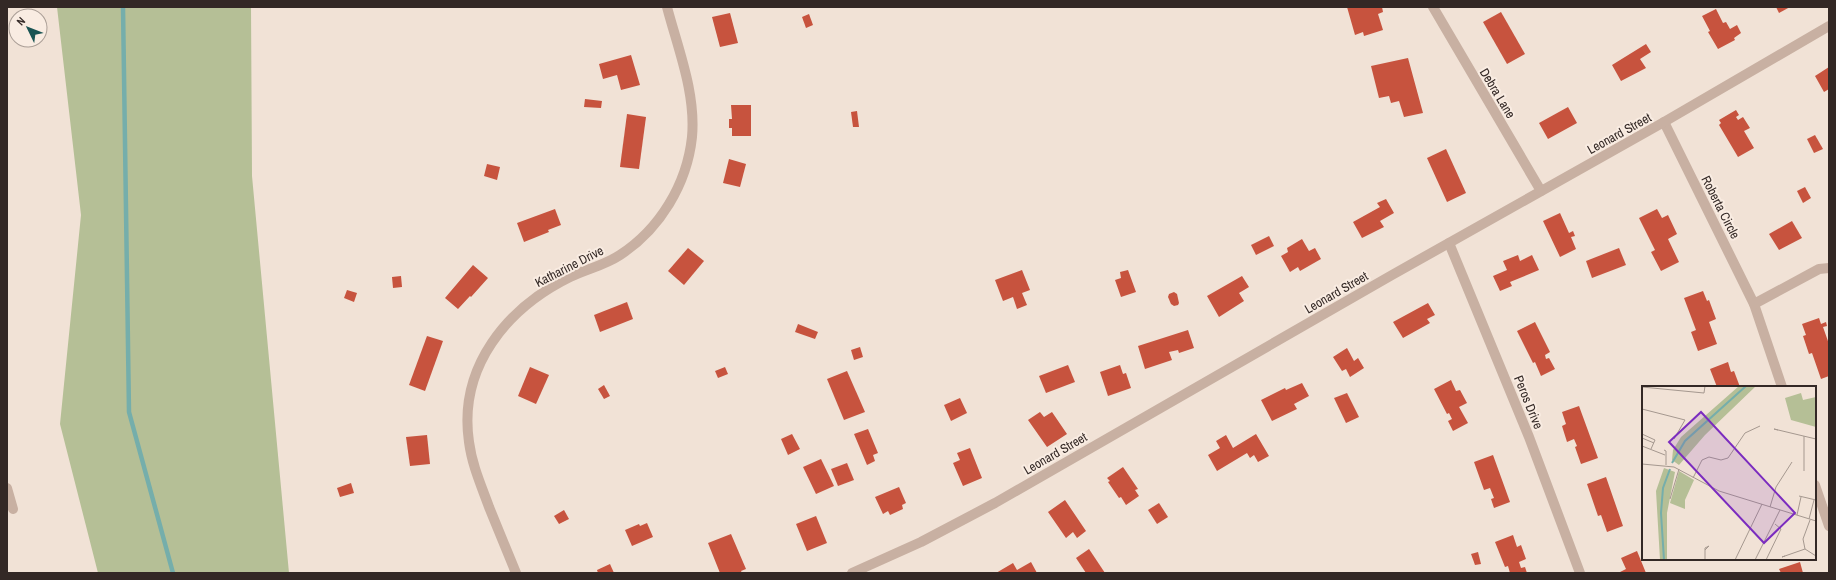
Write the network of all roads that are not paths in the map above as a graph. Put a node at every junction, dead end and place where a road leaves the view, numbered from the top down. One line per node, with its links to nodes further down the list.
1 (667, 7): 14 (street, Katharine Drive)
2 (1433, 7): 5 (street, Debra Lane)
3 (1829, 26): 4 (street, Leonard Street)
4 (1664, 122): 5 (street, Leonard Street); 8 (street, Roberta Circle)
5 (1541, 191): 6 (street, Leonard Street)
6 (1448, 243): 15 (street, Leonard Street); 16 (street, Peros Drive)
7 (1829, 268): 8 (street)
8 (1754, 304): 9 (street, Roberta Circle)
9 (1782, 386)
10 (7, 488): 12 (street)
11 (1816, 488): 13 (street)
12 (13, 509)
13 (1829, 526)
14 (516, 573)
15 (852, 573)
16 (1580, 573)

